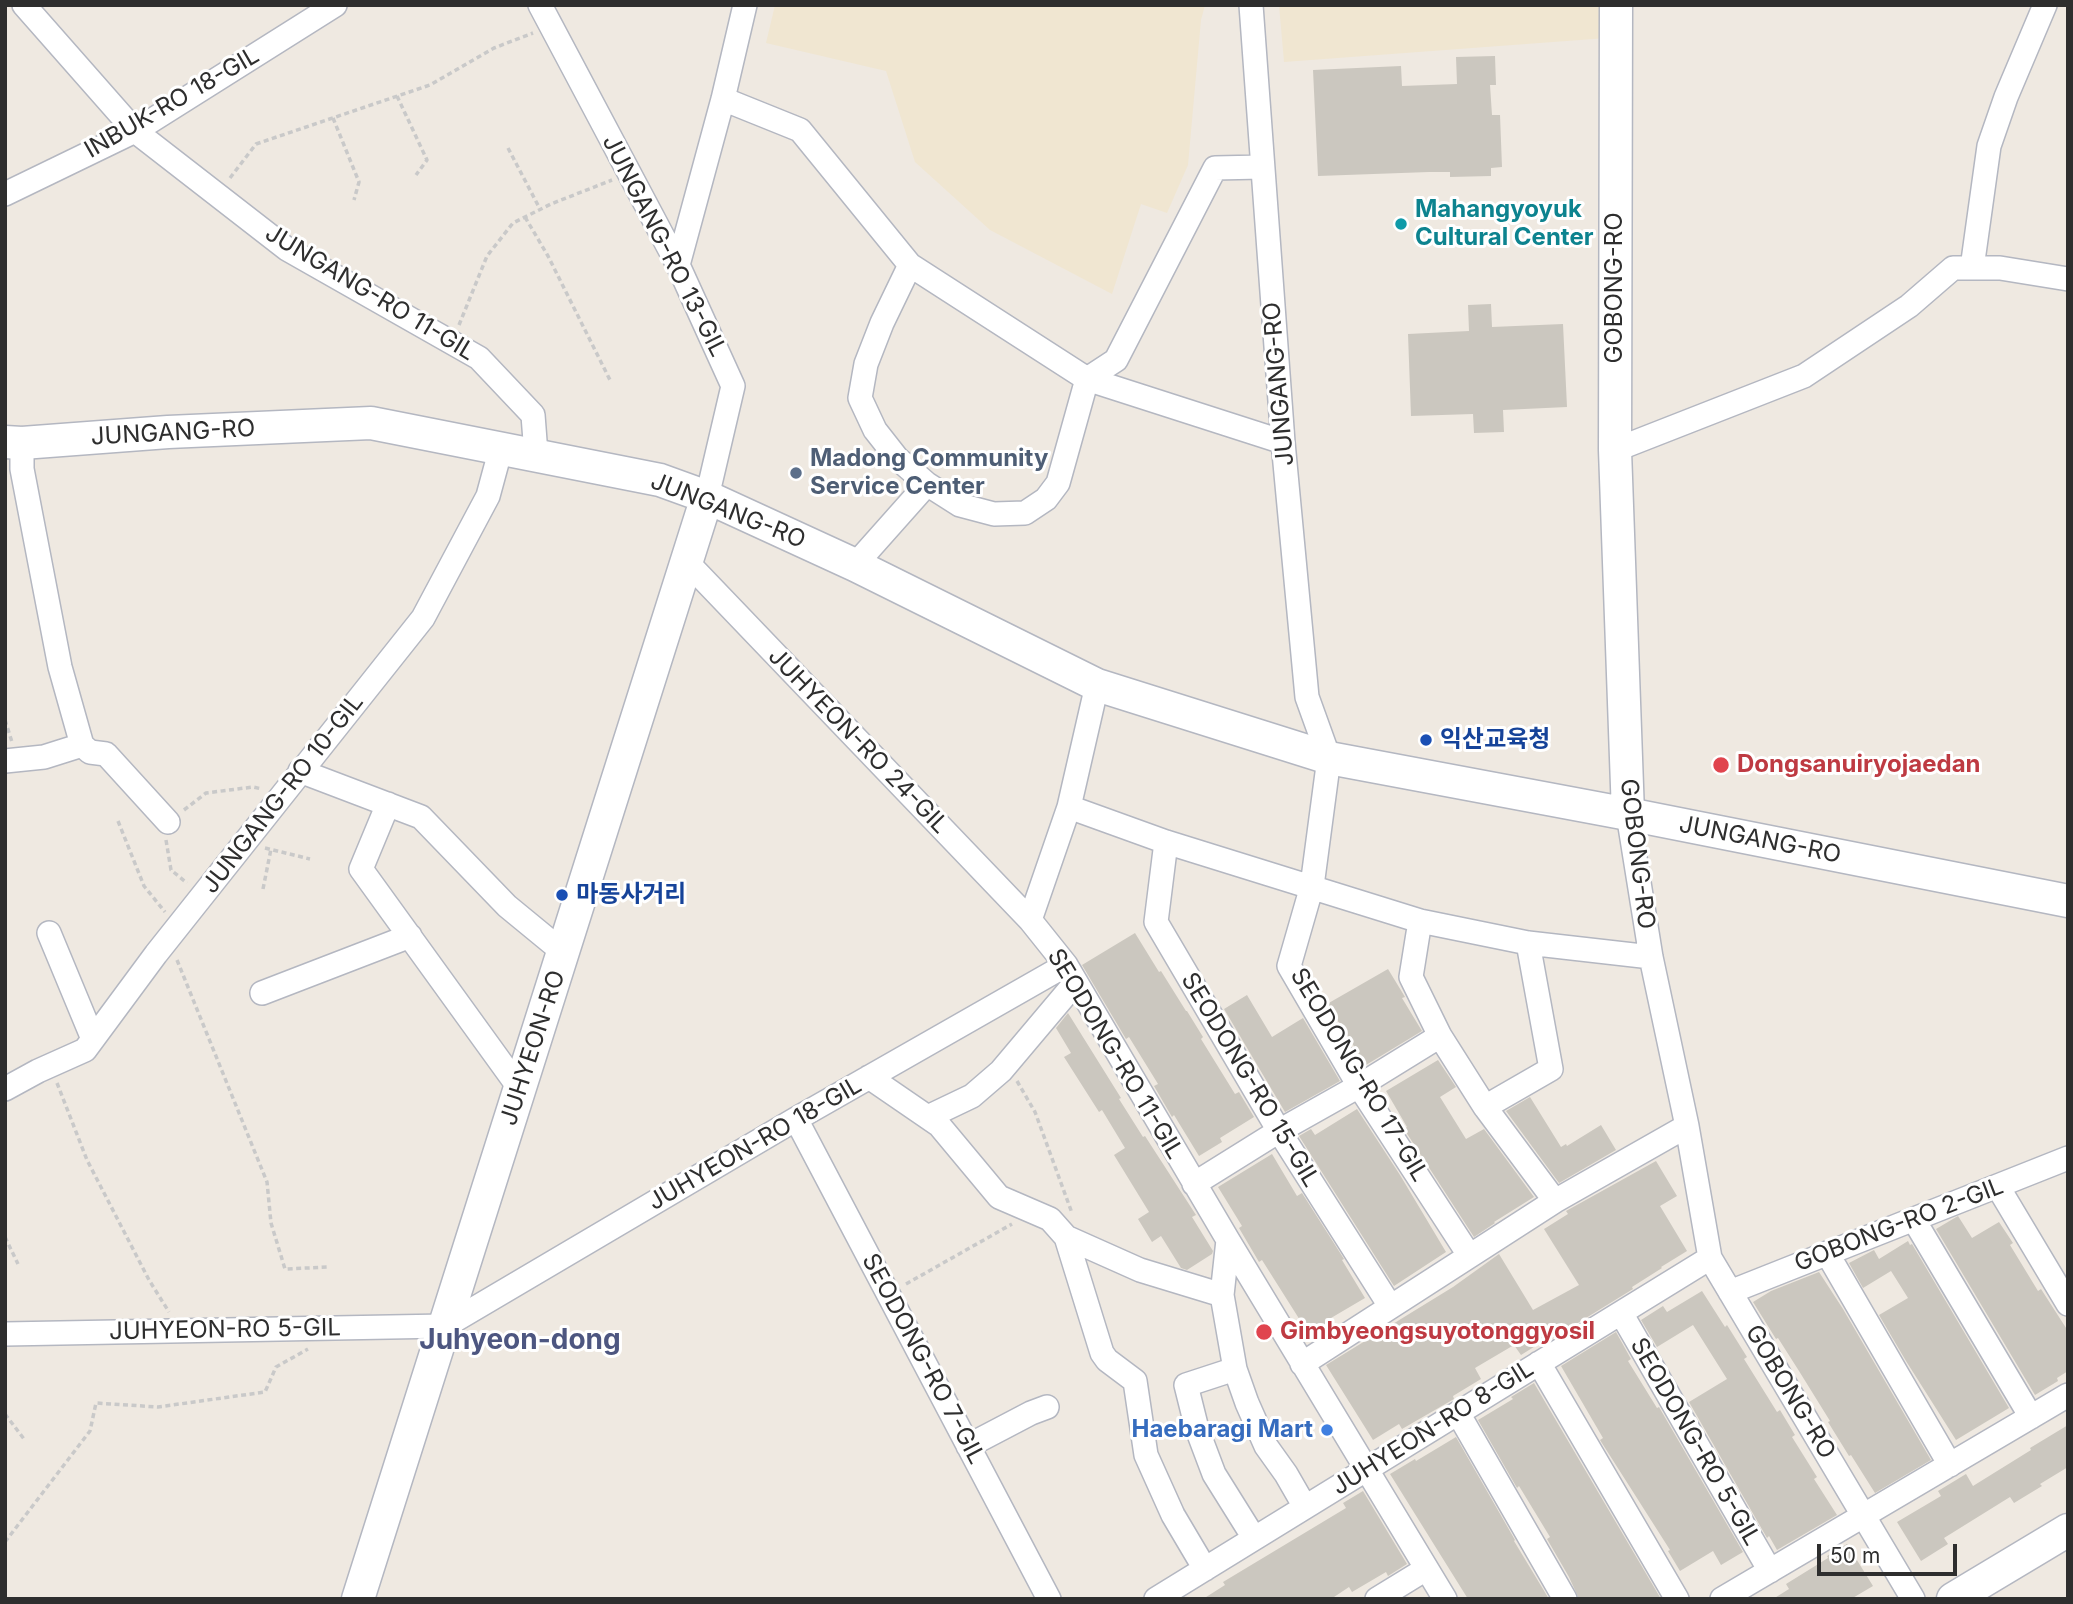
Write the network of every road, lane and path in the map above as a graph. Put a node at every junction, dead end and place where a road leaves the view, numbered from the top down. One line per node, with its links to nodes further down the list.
1 (24, 5): 12 (street, JUNGANG-RO 11-GIL)
2 (335, 5): 12 (street, INBUK-RO 18-GIL)
3 (540, 5): 8 (street, JUNGANG-RO 13-GIL)
4 (745, 5): 10 (street)
5 (1251, 5): 14 (street, JUNGANG-RO)
6 (1616, 5): 32 (street, GOBONG-RO)
7 (2045, 5): 24 (street)
8 (551, 26): 9 (path); 15 (street, JUNGANG-RO 13-GIL)
9 (397, 96): 11 (path); 16 (path)
10 (723, 99): 22 (street); 23 (street)
11 (333, 118): 18 (path); 19 (path)
12 (135, 131): 17 (street, INBUK-RO 18-GIL); 18 (street, JUNGANG-RO 11-GIL)
13 (508, 148): 20 (path)
14 (1262, 167): 27 (street); 29 (street, JUNGANG-RO)
15 (629, 173): 20 (path); 22 (street, JUNGANG-RO 13-GIL)
16 (416, 175)
17 (5, 194)
18 (219, 194): 26 (street, JUNGANG-RO 11-GIL)
19 (354, 200)
20 (540, 209): 21 (path)
21 (525, 217): 26 (path); 28 (path)
22 (678, 265): 35 (street, JUNGANG-RO 13-GIL)
23 (910, 265): 27 (street); 34 (street)
24 (1972, 268): 25 (street); 32 (street)
25 (2068, 279)
26 (452, 343): 33 (street, JUNGANG-RO 11-GIL)
27 (1087, 379): 29 (street); 34 (street)
28 (611, 382)
29 (1283, 442): 40 (street, JUNGANG-RO)
30 (13, 443): 31 (street, JUNGANG-RO); 39 (street)
31 (501, 448): 33 (street, JUNGANG-RO); 42 (street, JUNGANG-RO 10-GIL)
32 (1615, 450): 46 (street, GOBONG-RO)
33 (536, 454): 35 (street, JUNGANG-RO)
34 (927, 484): 37 (street)
35 (707, 497): 36 (street, JUHYEON-RO); 37 (street, JUNGANG-RO)
36 (687, 562): 57 (street, JUHYEON-RO 24-GIL); 63 (street, JUHYEON-RO)
37 (855, 565): 38 (street, JUNGANG-RO)
38 (1097, 685): 40 (street, JUNGANG-RO); 45 (street)
39 (82, 745): 41 (street); 48 (street)
40 (1329, 758): 46 (street, JUNGANG-RO); 53 (street, SEODONG-RO 17-GIL)
41 (5, 761)
42 (300, 771): 43 (street, JUNGANG-RO 10-GIL); 44 (street)
43 (282, 794): 48 (path); 50 (street, JUNGANG-RO 10-GIL)
44 (388, 804): 61 (street); 63 (street)
45 (1069, 807): 49 (street); 57 (street)
46 (1628, 814): 56 (street, JUNGANG-RO); 64 (street, GOBONG-RO)
47 (118, 821): 59 (path)
48 (167, 822): 55 (path)
49 (1166, 842): 53 (street); 79 (street, SEODONG-RO 15-GIL)
50 (242, 845): 51 (path); 55 (street, JUNGANG-RO 10-GIL)
51 (271, 849): 52 (path); 54 (path)
52 (310, 859)
53 (1312, 886): 58 (street); 72 (street, SEODONG-RO 17-GIL)
54 (263, 888)
55 (203, 895): 59 (street, JUNGANG-RO 10-GIL)
56 (2068, 901)
57 (1030, 920): 65 (street, SEODONG-RO 11-GIL)
58 (1420, 921): 62 (street); 67 (street)
59 (174, 932): 68 (street, JUNGANG-RO 10-GIL); 93 (path)
60 (49, 933): 68 (street)
61 (410, 936): 66 (street); 74 (street)
62 (1528, 943): 64 (street); 75 (street)
63 (563, 951): 74 (street, JUHYEON-RO)
64 (1651, 957): 78 (street, GOBONG-RO)
65 (1071, 974): 69 (street); 71 (street, JUHYEON-RO 18-GIL); 81 (street, SEODONG-RO 11-GIL)
66 (262, 993)
67 (1440, 1036): 72 (street, SEODONG-RO 11-GIL); 75 (street)
68 (93, 1039): 70 (street, JUNGANG-RO 10-GIL)
69 (1007, 1064): 76 (street); 87 (path)
70 (50, 1065): 73 (street, JUNGANG-RO 10-GIL); 101 (path)
71 (869, 1077): 76 (street); 77 (street, JUHYEON-RO 18-GIL)
72 (1359, 1087): 79 (street, SEODONG-RO 11-GIL); 90 (street, SEODONG-RO 17-GIL)
73 (5, 1089)
74 (520, 1089): 100 (street, JUHYEON-RO)
75 (1485, 1107): 83 (street)
76 (928, 1117): 84 (street)
77 (796, 1119): 95 (street, SEODONG-RO 7-GIL); 100 (street, JUHYEON-RO 18-GIL)
78 (1687, 1126): 83 (street); 91 (street, GOBONG-RO)
79 (1279, 1131): 81 (street, SEODONG-RO 11-GIL); 98 (street, SEODONG-RO 15-GIL)
80 (2068, 1158): 82 (street, GOBONG-RO 2-GIL)
81 (1194, 1184): 88 (street, SEODONG-RO 11-GIL)
82 (1998, 1187): 85 (street, GOBONG-RO 2-GIL); 97 (street)
83 (1555, 1201): 90 (street)
84 (1031, 1212): 87 (street); 95 (path)
85 (1914, 1220): 89 (street, GOBONG-RO 2-GIL); 111 (street)
86 (5, 1237): 92 (path)
87 (1074, 1240): 96 (street); 121 (street)
88 (1228, 1240): 96 (street); 105 (street, SEODONG-RO 11-GIL)
89 (1827, 1253): 94 (street, GOBONG-RO 2-GIL); 114 (street)
90 (1469, 1255): 98 (street)
91 (1710, 1258): 94 (street, GOBONG-RO); 99 (street, JUHYEON-RO 8-GIL)
92 (18, 1264)
93 (329, 1267)
94 (1730, 1292): 117 (street, GOBONG-RO)
95 (888, 1294): 113 (street, SEODONG-RO 7-GIL)
96 (1222, 1295): 106 (street)
97 (2068, 1304)
98 (1390, 1306): 105 (street)
99 (1621, 1313): 104 (street, JUHYEON-RO 8-GIL); 123 (street, SEODONG-RO 5-GIL)
100 (445, 1326): 101 (street, JUHYEON-RO 5-GIL); 124 (street, JUHYEON-RO)
101 (180, 1331): 102 (street, JUHYEON-RO 5-GIL)
102 (5, 1334)
103 (312, 1347): 120 (path)
104 (1539, 1363): 109 (street, JUHYEON-RO 8-GIL); 130 (street)
105 (1302, 1364): 115 (street, SEODONG-RO 11-GIL)
106 (1235, 1369): 116 (street); 119 (street)
107 (2068, 1395): 111 (street, SEODONG-RO 5-GIL)
108 (1047, 1408): 113 (street)
109 (1458, 1413): 115 (street, JUHYEON-RO 8-GIL); 129 (street)
110 (5, 1414): 112 (path)
111 (2031, 1417): 114 (street, SEODONG-RO 5-GIL)
112 (24, 1438)
113 (968, 1446): 125 (street, SEODONG-RO 7-GIL)
114 (1950, 1465): 117 (street, SEODONG-RO 5-GIL)
115 (1367, 1469): 116 (street, JUHYEON-RO 8-GIL); 122 (street, SEODONG-RO 11-GIL)
116 (1305, 1507): 119 (street, JUHYEON-RO 8-GIL)
117 (1863, 1516): 123 (street, SEODONG-RO 5-GIL); 132 (street, GOBONG-RO)
118 (2068, 1531): 133 (street)
119 (1254, 1538): 121 (street, JUHYEON-RO 8-GIL)
120 (5, 1542)
121 (1205, 1569): 126 (street, JUHYEON-RO 8-GIL)
122 (1426, 1569): 127 (street); 128 (street, SEODONG-RO 11-GIL)
123 (1770, 1571): 131 (street, SEODONG-RO 5-GIL)
124 (358, 1599)
125 (1049, 1599)
126 (1156, 1599)
127 (1377, 1599)
128 (1445, 1599)
129 (1565, 1599)
130 (1677, 1599)
131 (1722, 1599)
132 (1913, 1599)
133 (1953, 1599)

